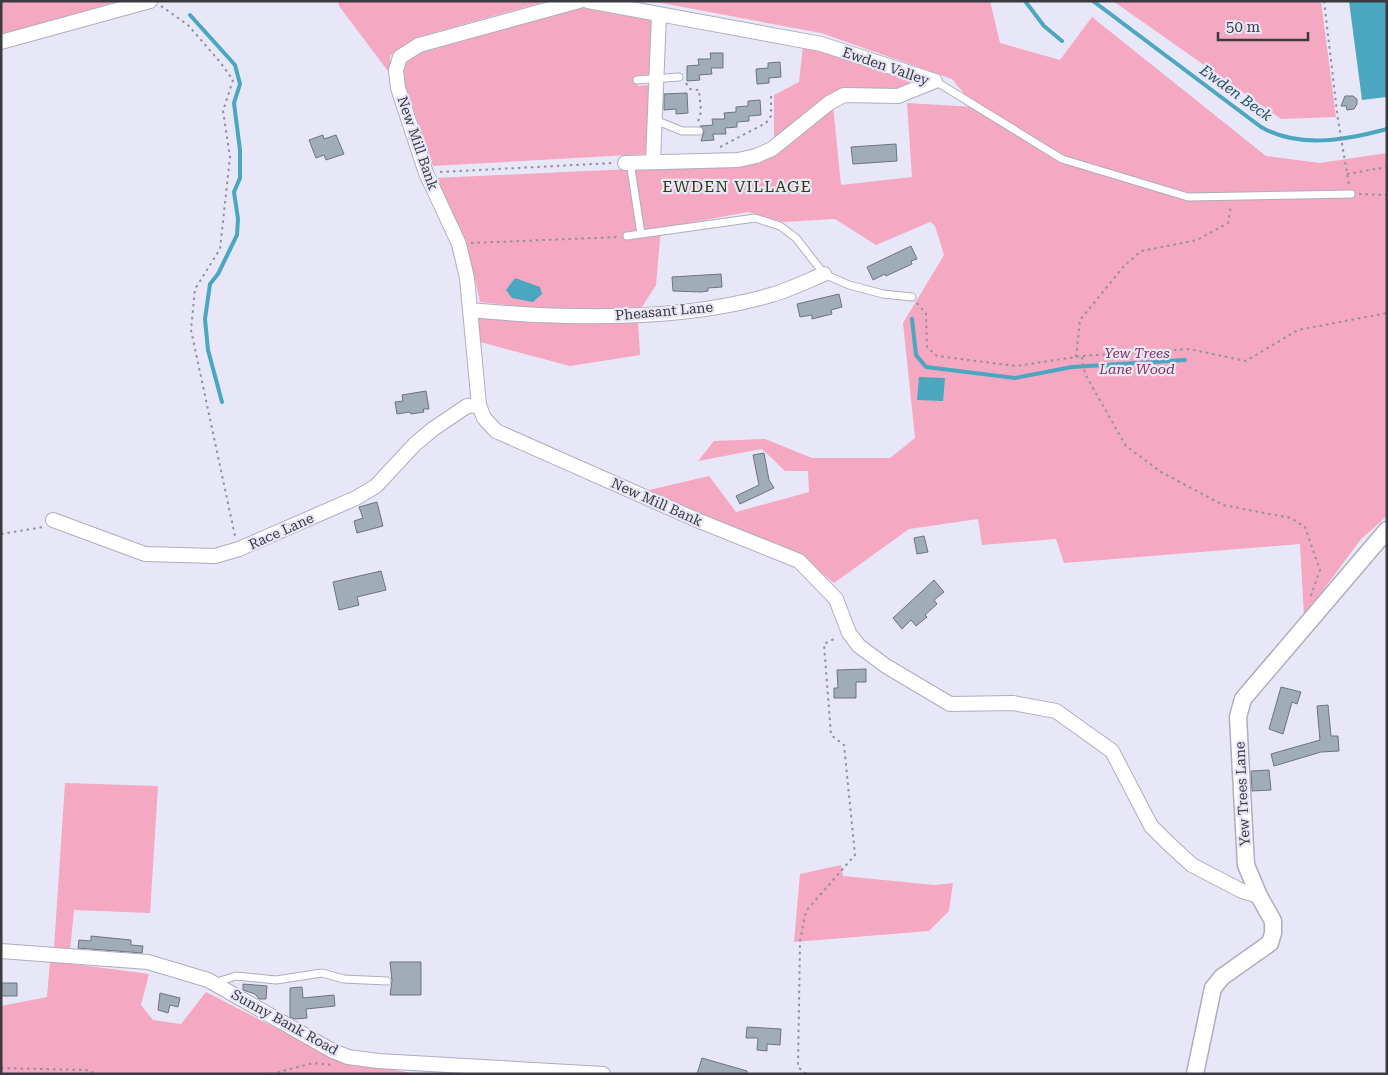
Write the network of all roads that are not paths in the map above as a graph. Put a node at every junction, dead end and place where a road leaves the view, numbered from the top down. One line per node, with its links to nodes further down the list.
1 (150, 1): 5 (street)
2 (579, 1): 19 (street, New Mill Bank)
3 (588, 1): 4 (street, Ewden Valley)
4 (659, 14): 7 (street); 9 (street, Ewden Valley)
5 (1, 42)
6 (680, 76): 7 (lane)
7 (656, 78): 8 (lane); 10 (street)
8 (637, 80)
9 (935, 81): 12 (street, Ewden Valley); 14 (lane)
10 (655, 120): 11 (lane); 12 (street)
11 (698, 132)
12 (653, 161): 13 (street, Ewden Valley)
13 (628, 162): 15 (lane)
14 (1351, 194)
15 (641, 234): 16 (lane); 17 (lane)
16 (627, 236)
17 (824, 274): 18 (lane); 19 (street, Pheasant Lane)
18 (912, 297)
19 (470, 310): 20 (street, New Mill Bank)
20 (479, 405): 21 (street, Race Lane); 23 (street, New Mill Bank)
21 (54, 520)
22 (1387, 530): 23 (street, Yew Trees Lane)
23 (1259, 896): 28 (street, Yew Trees Lane)
24 (1, 952): 26 (street, Sunny Bank Road)
25 (387, 980): 26 (lane)
26 (214, 983): 27 (street, Sunny Bank Road)
27 (603, 1074)
28 (1195, 1074)

